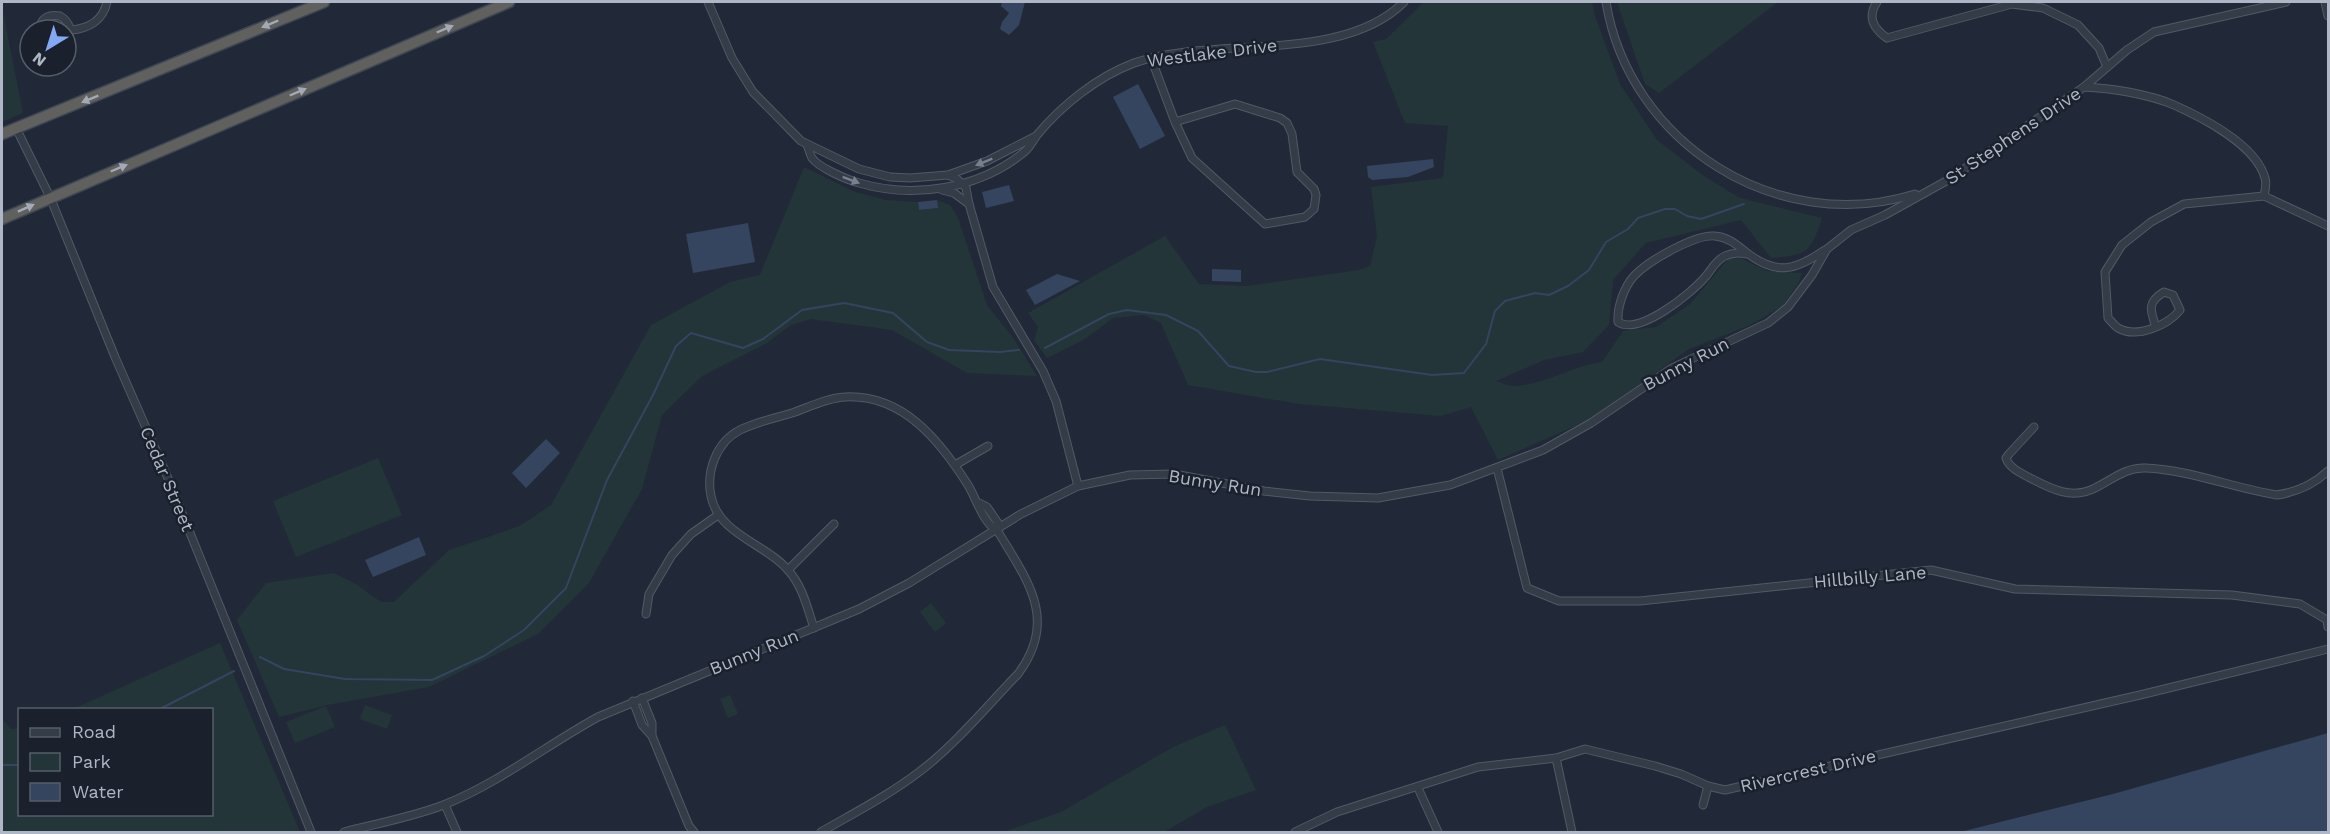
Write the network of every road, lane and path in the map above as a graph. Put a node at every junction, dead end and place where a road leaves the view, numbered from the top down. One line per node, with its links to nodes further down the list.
1 (107, 2): 13 (street)
2 (324, 2): 18 (highway, one-way to 18)
3 (509, 2): 27 (highway, one-way to 3)
4 (708, 2): 21 (street, Westlake Drive)
5 (1404, 2): 14 (street, Westlake Drive)
6 (1606, 2): 25 (street)
7 (1877, 2): 15 (street)
8 (2286, 2): 15 (street)
9 (2325, 2): 10 (street)
10 (2328, 16)
11 (45, 18): 12 (street)
12 (61, 18)
13 (78, 29)
14 (1151, 58): 17 (street); 20 (street, Westlake Drive)
15 (2107, 67): 16 (street)
16 (2084, 87): 25 (street, St Stephens Drive); 26 (street, St Stephens Drive)
17 (1174, 122): 17 (street)
18 (16, 128): 19 (highway); 27 (street, Cedar Street)
19 (2, 134)
20 (1036, 136): 22 (street, Westlake Drive, one-way to 22); 23 (street, Westlake Drive)
21 (807, 145): 22 (street, Westlake Drive); 24 (street, Westlake Drive, one-way to 24)
22 (948, 175): 23 (street)
23 (963, 183): 24 (street, Westlake Drive); 28 (street)
24 (938, 189): 28 (street)
25 (1929, 189): 31 (street, Bunny Run)
26 (2264, 196): 30 (street); 33 (street)
27 (50, 197): 29 (highway, one-way to 27); 56 (street, Cedar Street)
28 (969, 204): 39 (street)
29 (2, 219)
30 (2328, 226)
31 (1827, 249): 32 (street); 37 (street, Bunny Run)
32 (1748, 254): 32 (street)
33 (2156, 327): 33 (street)
34 (2034, 428): 38 (street)
35 (988, 446): 36 (street)
36 (955, 465): 40 (street); 42 (street)
37 (1497, 468): 39 (street, Bunny Run); 45 (street, Hillbilly Lane)
38 (2328, 471)
39 (1078, 486): 42 (street, Bunny Run)
40 (718, 515): 43 (street); 44 (street)
41 (834, 525): 43 (street)
42 (997, 530): 46 (street, Bunny Run); 60 (street)
43 (788, 570): 46 (street)
44 (646, 614)
45 (2328, 627)
46 (814, 628): 48 (street, Bunny Run)
47 (2328, 649): 52 (street, Rivercrest Drive)
48 (642, 698): 49 (street, Bunny Run); 50 (street)
49 (633, 701): 50 (street); 54 (street, Bunny Run)
50 (652, 736): 59 (street)
51 (1556, 758): 52 (street, Rivercrest Drive); 53 (street, Rivercrest Drive); 63 (street)
52 (1708, 786): 55 (street)
53 (1418, 788): 61 (street, Rivercrest Drive); 62 (street)
54 (445, 805): 57 (street, Bunny Run); 58 (street)
55 (1703, 805)
56 (311, 832)
57 (344, 832)
58 (457, 832)
59 (694, 832)
60 (821, 832)
61 (1295, 832)
62 (1438, 832)
63 (1572, 832)

